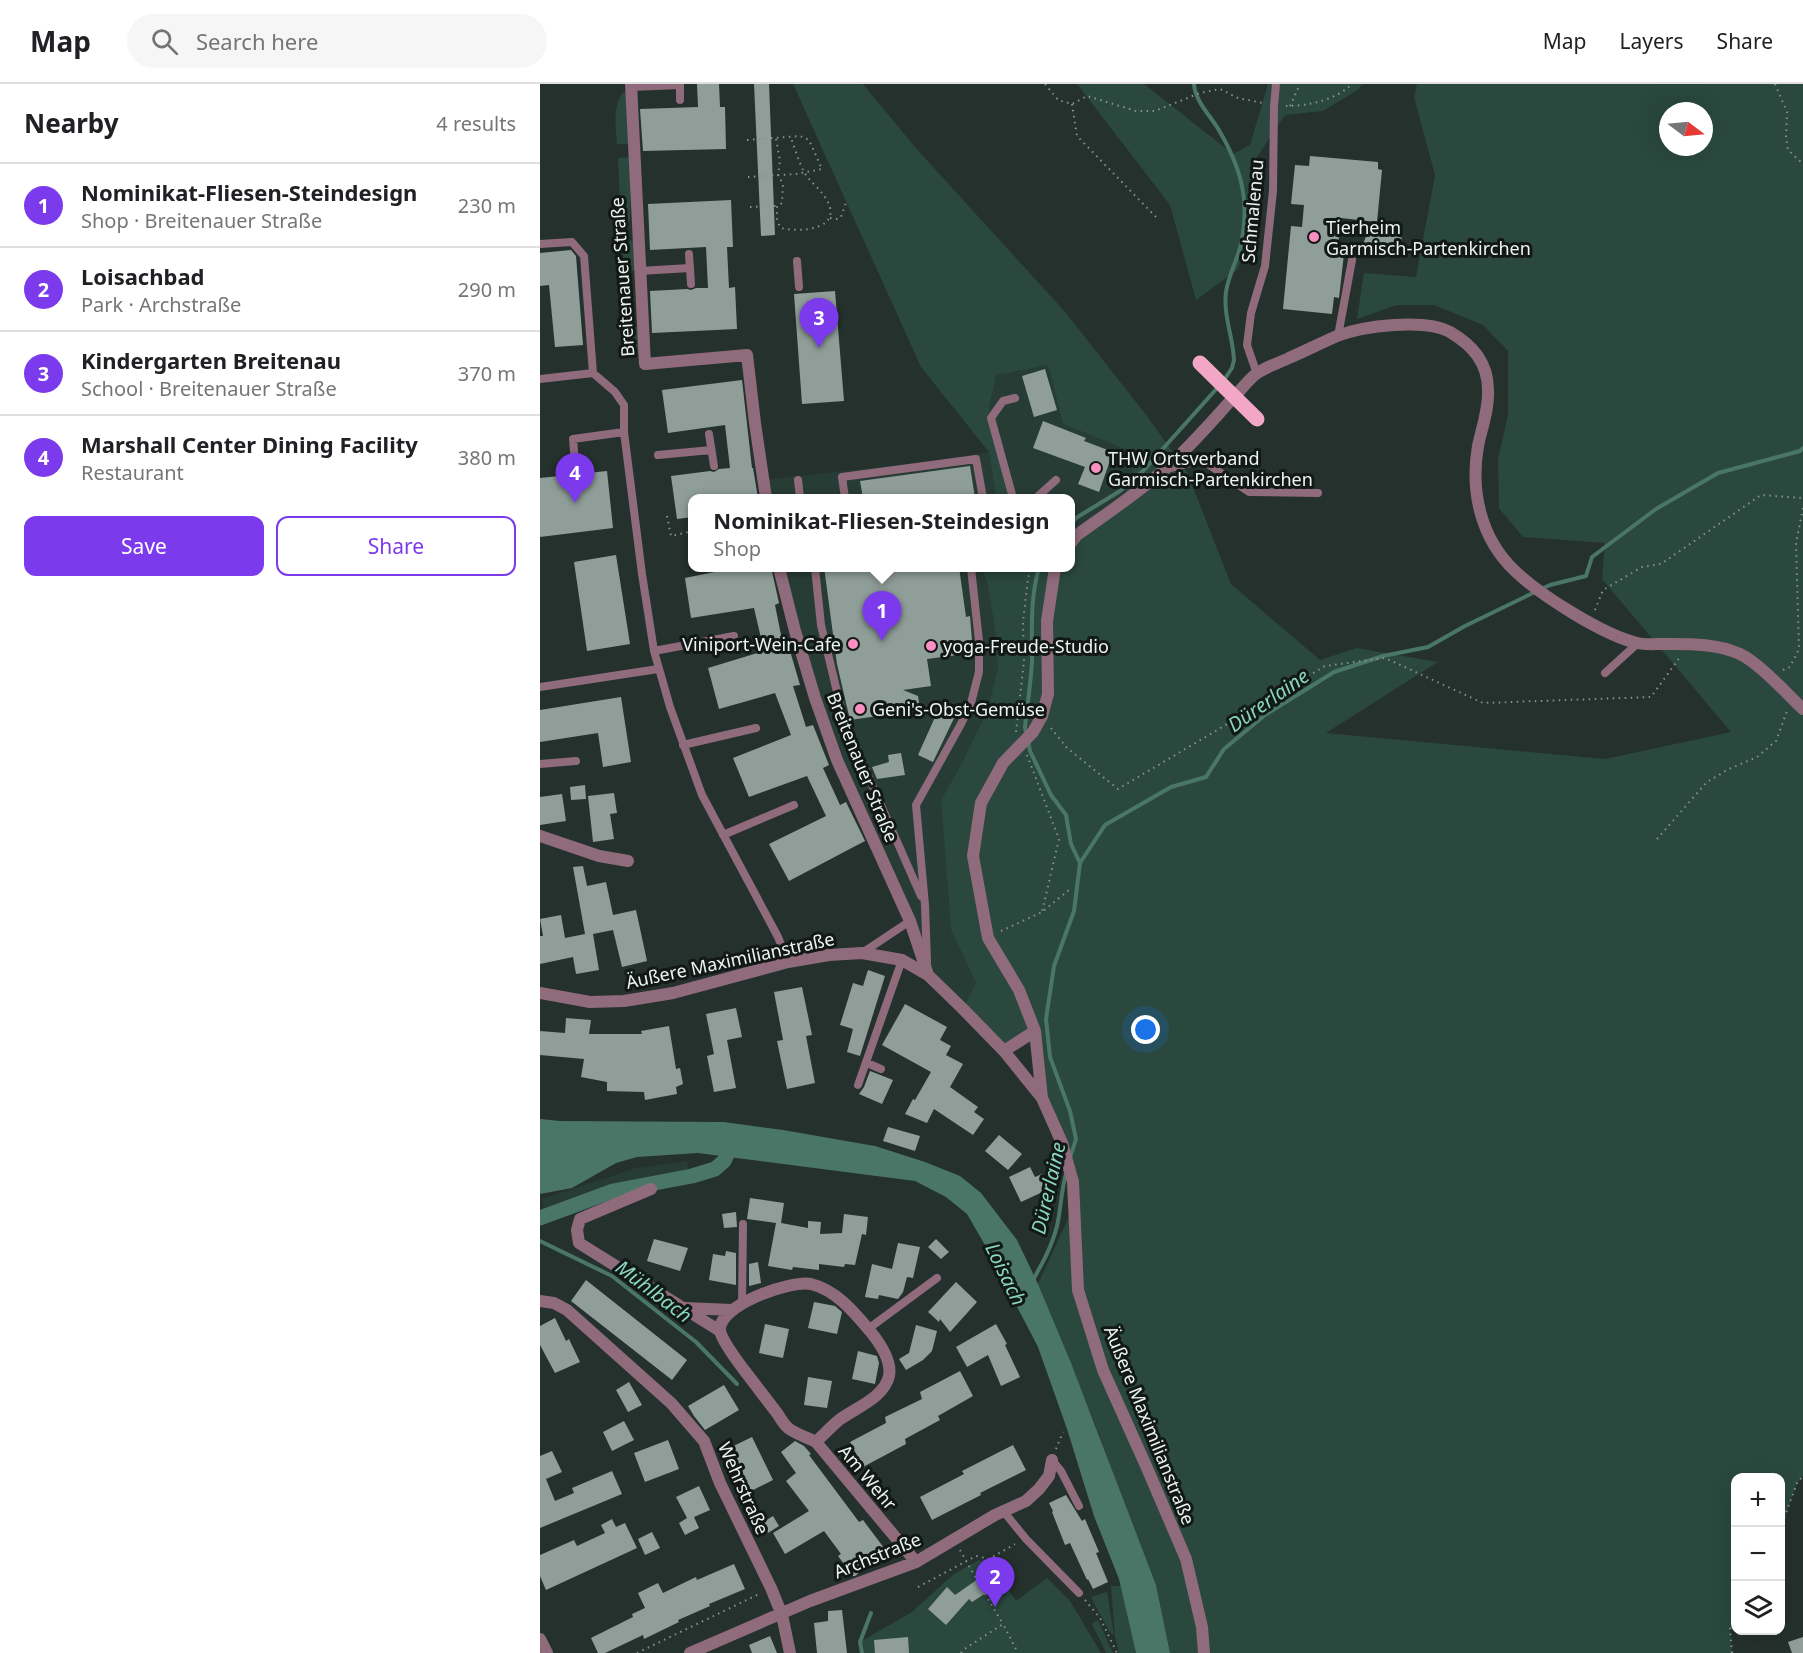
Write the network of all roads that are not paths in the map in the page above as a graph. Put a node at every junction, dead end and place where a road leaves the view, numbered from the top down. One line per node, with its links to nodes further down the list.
1 (680, 84): 3 (lane); 4 (lane)
2 (1276, 84): 16 (lane, Schmalenau)
3 (631, 85): 10 (street, Breitenauer Straße)
4 (680, 100)
5 (540, 244): 15 (lane)
6 (688, 254): 9 (lane)
7 (797, 261): 12 (lane)
8 (1352, 261): 13 (lane)
9 (690, 268): 10 (lane); 11 (lane)
10 (639, 271): 30 (street, Breitenauer Straße)
11 (691, 284)
12 (799, 287)
13 (1338, 336): 16 (street); 42 (street)
14 (1200, 363): 19 (main road, bridge)
15 (593, 373): 17 (lane); 20 (lane)
16 (1257, 374): 26 (street)
17 (540, 379)
18 (1015, 398): 34 (lane)
19 (1257, 419)
20 (624, 432): 24 (lane); 43 (lane)
21 (709, 434): 22 (lane)
22 (711, 450): 23 (lane); 25 (lane)
23 (658, 455)
24 (575, 463)
25 (714, 466)
26 (1166, 469): 29 (lane); 36 (street)
27 (798, 480): 31 (lane)
28 (1056, 480): 35 (lane)
29 (1318, 493)
30 (765, 494)
31 (800, 494)
32 (844, 494): 33 (lane)
33 (982, 494)
34 (1012, 494)
35 (1040, 494)
36 (1075, 538)
37 (780, 572): 57 (street, Breitenauer Straße)
38 (815, 572): 56 (lane)
39 (972, 572): 56 (lane)
40 (1054, 572): 63 (street)
41 (734, 636): 43 (lane)
42 (1638, 643): 45 (lane); 47 (street)
43 (654, 651): 44 (lane)
44 (658, 669): 46 (lane); 49 (lane)
45 (1605, 673)
46 (540, 687)
47 (1799, 705)
48 (756, 728): 49 (lane)
49 (683, 745): 53 (lane)
50 (576, 761): 51 (lane)
51 (540, 764)
52 (794, 804): 53 (lane)
53 (723, 835): 60 (lane)
54 (540, 836): 55 (street)
55 (628, 861)
56 (925, 905): 61 (lane)
57 (910, 921): 58 (lane); 61 (street, Breitenauer Straße)
58 (862, 953): 59 (street, Äußere Maximilianstraße); 60 (street, Äußere Maximilianstraße)
59 (902, 960): 61 (street, Äußere Maximilianstraße); 65 (lane)
60 (788, 962): 62 (street, Äußere Maximilianstraße)
61 (928, 975): 64 (street, Äußere Maximilianstraße)
62 (540, 993)
63 (1035, 1031): 64 (street); 68 (street)
64 (1004, 1051): 68 (street, Äußere Maximilianstraße)
65 (867, 1063): 66 (lane); 67 (lane)
66 (881, 1069)
67 (858, 1085)
68 (1042, 1098): 88 (street, Äußere Maximilianstraße)
69 (651, 1189): 74 (street, Am Wehr)
70 (743, 1224): 73 (lane)
71 (937, 1278): 75 (lane)
72 (540, 1301): 83 (street, Wehrstraße)
73 (737, 1307): 74 (street, Am Wehr); 75 (street, Am Wehr); 76 (street)
74 (684, 1308): 76 (street, Am Wehr)
75 (868, 1329): 77 (street, Am Wehr)
76 (720, 1331): 77 (street, Am Wehr)
77 (816, 1442): 81 (street, Am Wehr)
78 (1052, 1460): 79 (lane); 80 (street, Archstraße)
79 (1079, 1506)
80 (1004, 1512): 81 (street, Archstraße); 82 (lane)
81 (916, 1562): 83 (street, Archstraße)
82 (1079, 1593)
83 (782, 1615): 86 (street, Archstraße); 87 (street, Wehrstraße)
84 (540, 1639): 85 (street)
85 (547, 1653)
86 (690, 1653)
87 (790, 1653)
88 (1204, 1653)

